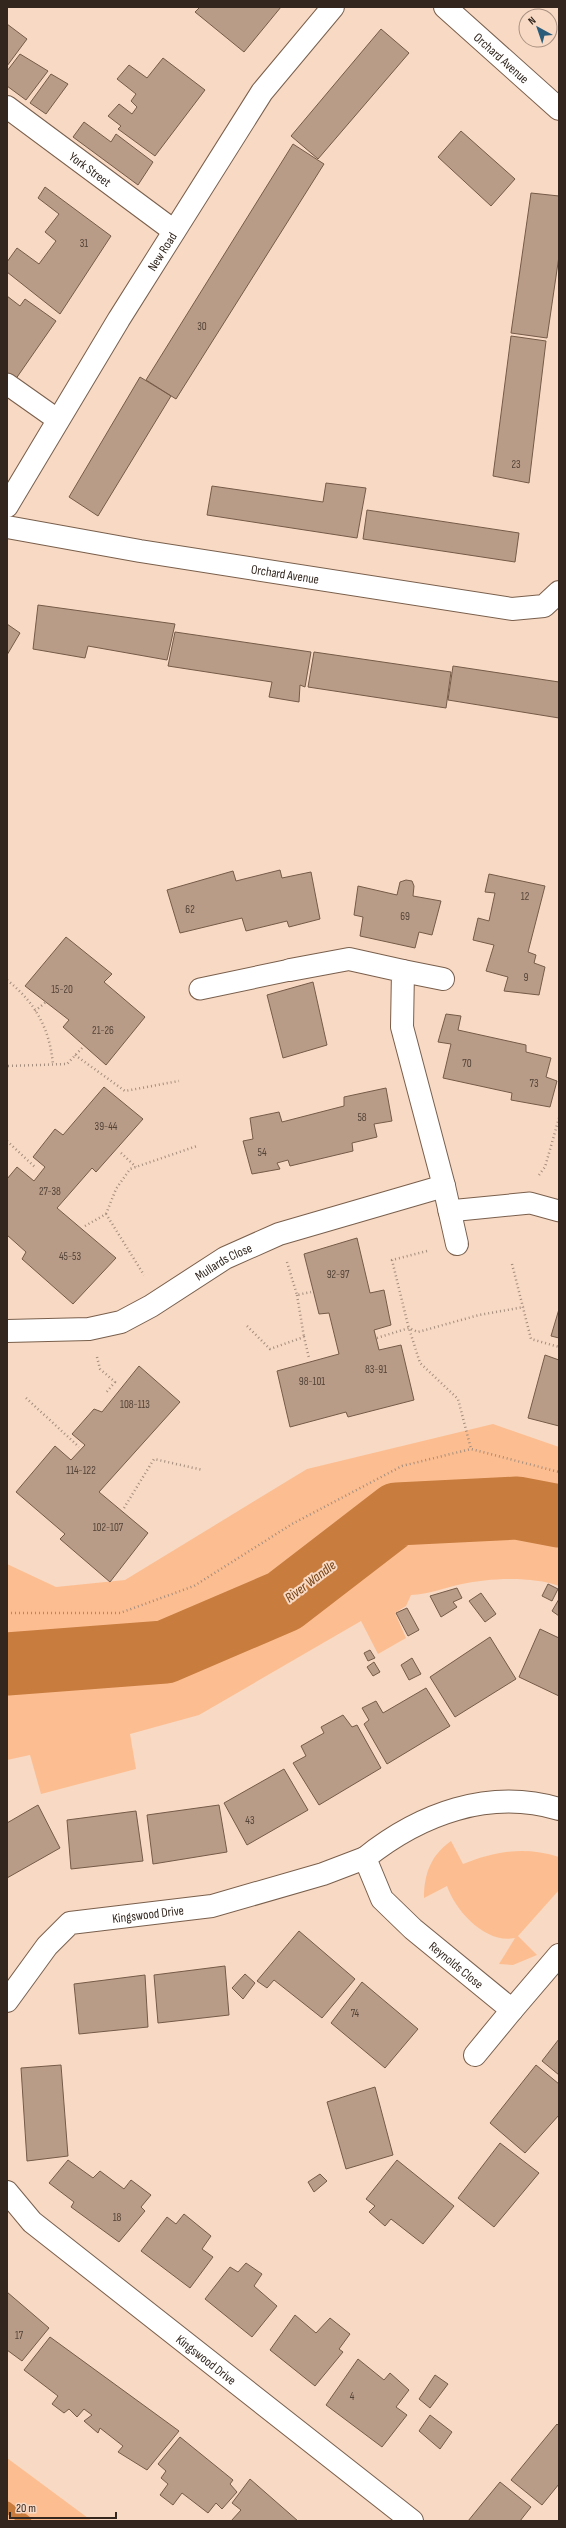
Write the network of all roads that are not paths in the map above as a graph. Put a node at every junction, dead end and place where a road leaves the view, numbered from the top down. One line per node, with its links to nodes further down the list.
1 (332, 7): 5 (street, New Road)
2 (445, 7): 4 (street, Orchard Avenue)
3 (7, 107): 5 (street, York Street)
4 (559, 109)
5 (174, 231): 7 (street, New Road)
6 (7, 384): 7 (lane)
7 (58, 420): 8 (street, New Road)
8 (7, 506)
9 (7, 527): 10 (street, Orchard Avenue)
10 (559, 592)
11 (290, 970): 12 (street); 14 (lane)
12 (403, 971): 13 (street); 15 (street)
13 (443, 979)
14 (200, 989)
15 (444, 1186): 16 (street); 19 (street, Mullards Close)
16 (449, 1211): 17 (lane); 18 (street)
17 (559, 1211)
18 (457, 1244)
19 (7, 1331)
20 (559, 1809): 21 (street)
21 (365, 1858): 23 (street, Kingswood Drive); 24 (street, Reynolds Close)
22 (559, 1955): 24 (street)
23 (7, 2001)
24 (512, 2010): 25 (street)
25 (475, 2055)
26 (7, 2192): 27 (street, Kingswood Drive)
27 (412, 2521)

